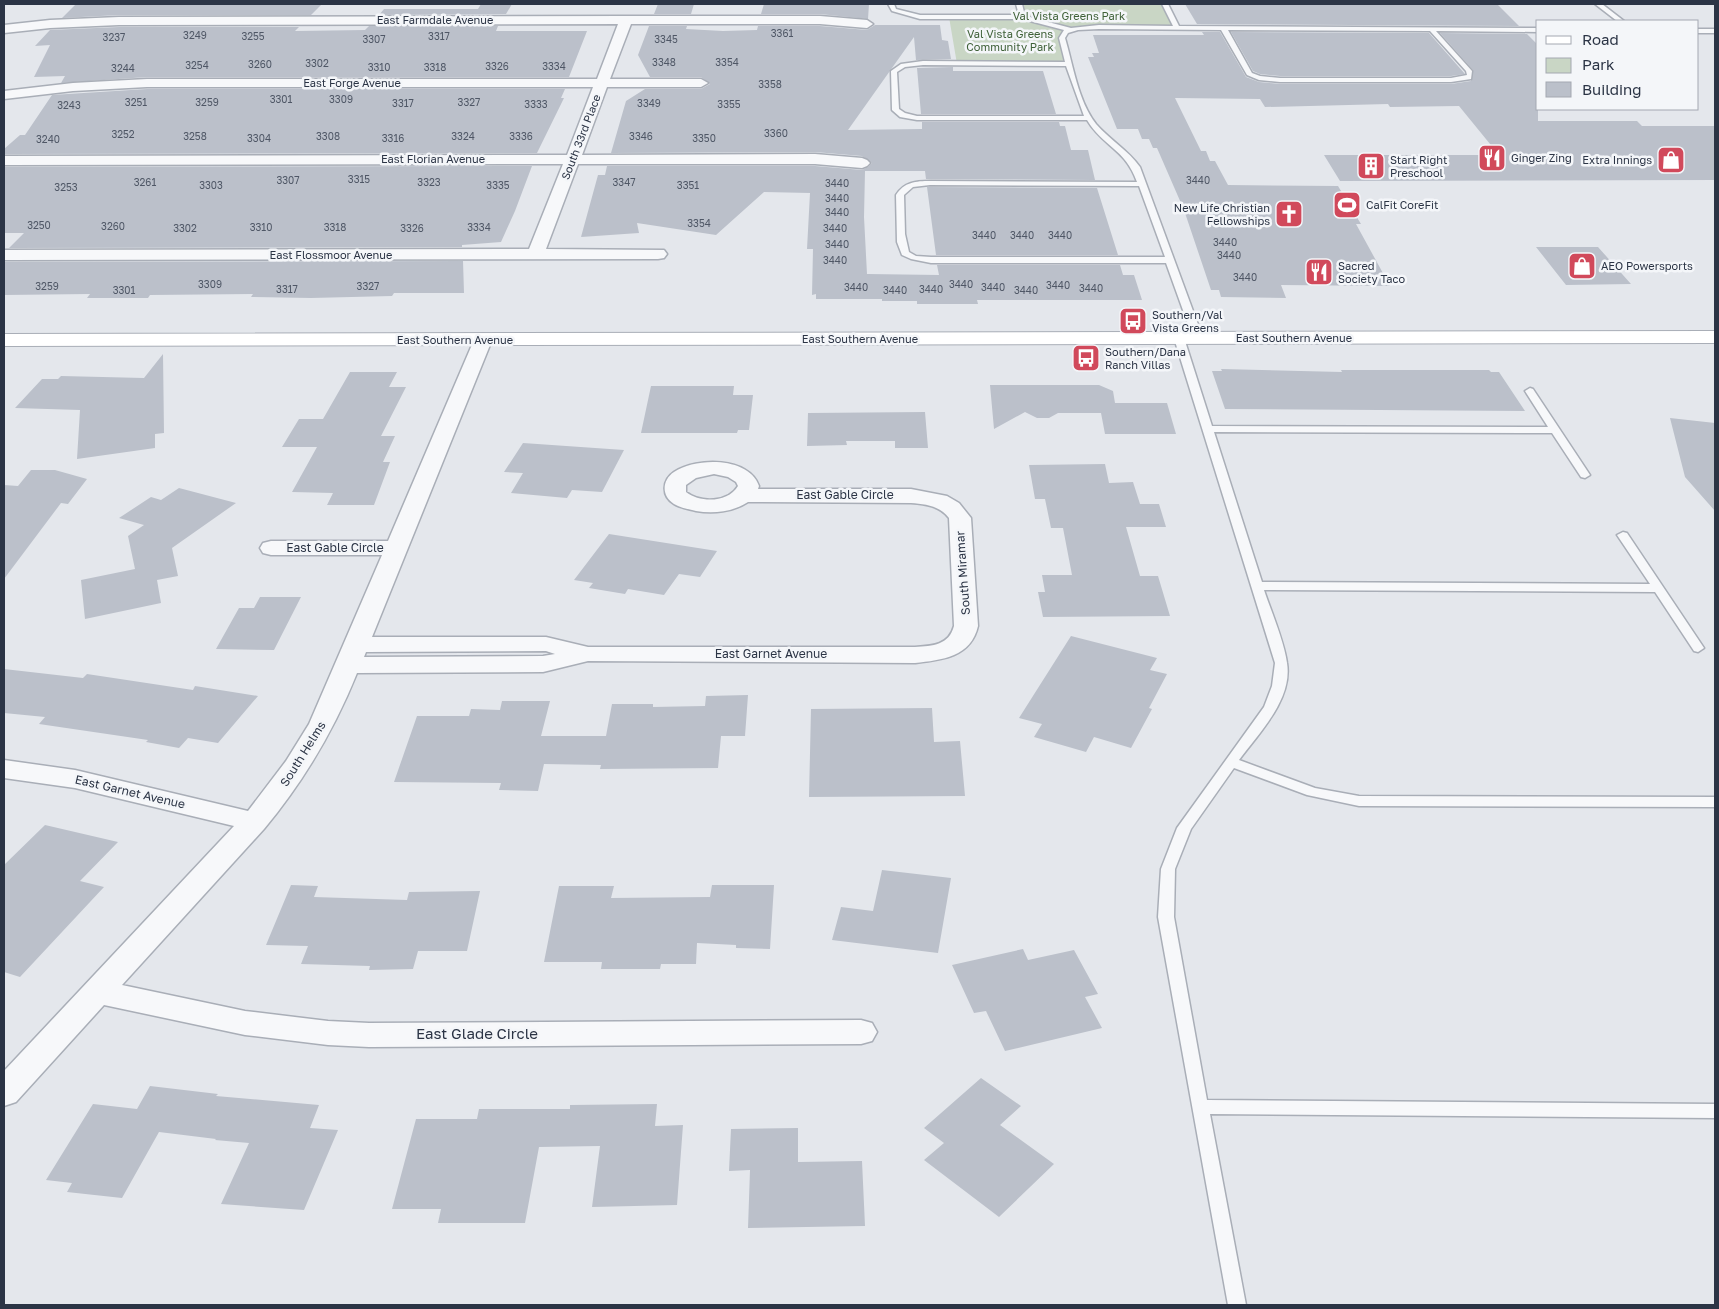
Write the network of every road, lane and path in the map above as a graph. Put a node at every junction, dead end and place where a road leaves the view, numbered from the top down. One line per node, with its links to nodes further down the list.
1 (548, 4): 10 (street)
2 (730, 4): 12 (street)
3 (891, 4): 8 (lane)
4 (1019, 4): 8 (lane)
5 (1165, 4): 15 (lane)
6 (1598, 4): 13 (lane)
7 (347, 9): 9 (street)
8 (1022, 17): 19 (lane)
9 (338, 20): 10 (street, East Farmdale Avenue); 17 (street, East Farmdale Avenue)
10 (539, 20): 11 (street, East Farmdale Avenue)
11 (626, 20): 12 (street, East Farmdale Avenue); 24 (street, South 33rd Place)
12 (726, 20): 14 (street, East Farmdale Avenue)
13 (1620, 20)
14 (867, 24)
15 (1177, 27): 16 (lane); 19 (lane)
16 (1223, 27): 18 (lane); 18 (lane)
17 (4, 29)
18 (1431, 29): 20 (lane)
19 (1071, 30): 23 (lane)
20 (1536, 30)
21 (1699, 31): 22 (lane)
22 (1715, 31)
23 (1070, 64): 27 (lane); 27 (lane)
24 (602, 83): 25 (street, East Forge Avenue); 26 (street, East Forge Avenue); 28 (street, South 33rd Place)
25 (701, 83)
26 (4, 95)
27 (1089, 118): 31 (lane)
28 (573, 159): 29 (street, East Florian Avenue); 30 (street, East Florian Avenue); 32 (street, South 33rd Place)
29 (4, 160)
30 (862, 163)
31 (1142, 184): 35 (lane); 35 (lane)
32 (536, 254): 33 (street, East Flossmoor Avenue); 34 (street, East Flossmoor Avenue)
33 (658, 254)
34 (4, 255)
35 (1170, 260): 37 (lane)
36 (1715, 337): 37 (main road, East Southern Avenue)
37 (1188, 338): 39 (main road, East Southern Avenue); 41 (lane)
38 (4, 340): 39 (main road, East Southern Avenue)
39 (483, 340): 48 (street, South Helms)
40 (1530, 391): 42 (lane)
41 (1208, 429): 42 (lane); 49 (lane)
42 (1555, 430): 43 (lane)
43 (1585, 475)
44 (746, 495): 45 (street, East Gable Circle)
45 (944, 502): 51 (street, South Miramar)
46 (1623, 534): 50 (lane)
47 (271, 548): 48 (street, East Gable Circle)
48 (398, 548): 53 (street, South Helms)
49 (1257, 586): 50 (lane); 54 (lane)
50 (1659, 588): 52 (lane)
51 (953, 647): 53 (street, East Garnet Avenue)
52 (1698, 648)
53 (353, 655): 57 (street, South Helms)
54 (1231, 762): 56 (lane); 61 (lane)
55 (4, 768): 57 (street, East Garnet Avenue)
56 (1715, 802)
57 (254, 822): 58 (street, South Helms)
58 (98, 992): 59 (street, East Glade Circle); 60 (street, South Helms)
59 (861, 1032)
60 (4, 1093)
61 (1201, 1108): 62 (lane); 63 (lane)
62 (1715, 1111)
63 (1238, 1305)

